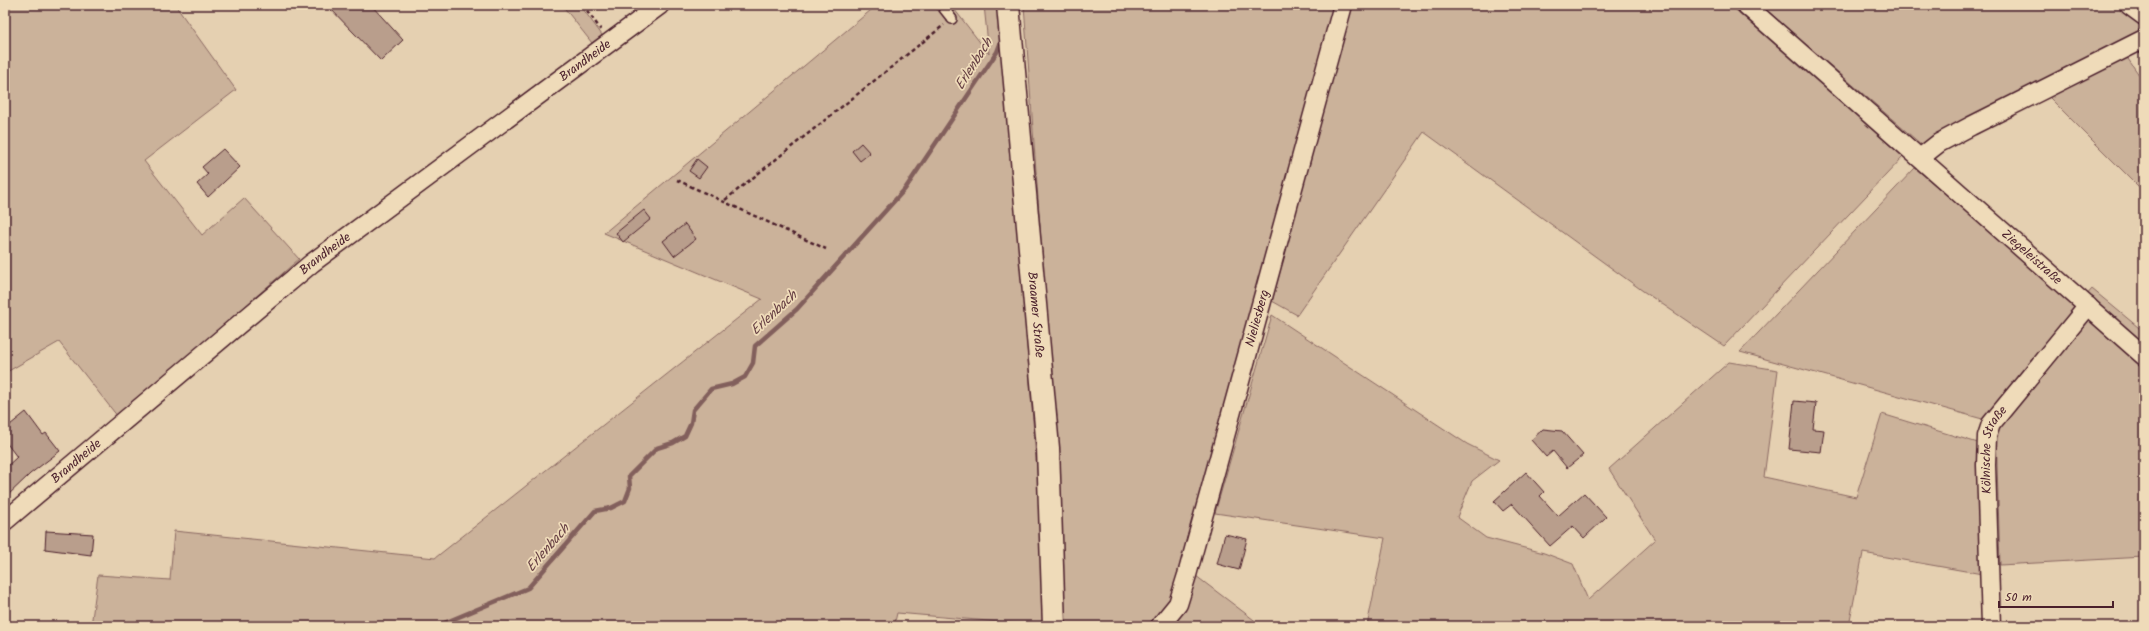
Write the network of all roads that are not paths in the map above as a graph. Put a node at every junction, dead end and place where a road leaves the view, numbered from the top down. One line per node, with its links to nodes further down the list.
1 (660, 5): 13 (street, Brandheide)
2 (942, 5): 8 (lane)
3 (1008, 5): 14 (street, Braamer Straße)
4 (1343, 5): 15 (street, Nieliesberg)
5 (1746, 5): 10 (street, Ziegeleistraße)
6 (2129, 5): 7 (street)
7 (2144, 16)
8 (952, 19)
9 (2144, 40): 10 (street)
10 (1920, 158): 11 (street, Ziegeleistraße)
11 (2088, 306): 12 (street, Ziegeleistraße); 16 (street, Kölnische Straße)
12 (2144, 356)
13 (5, 522)
14 (1054, 626)
15 (1160, 626)
16 (1991, 626)

